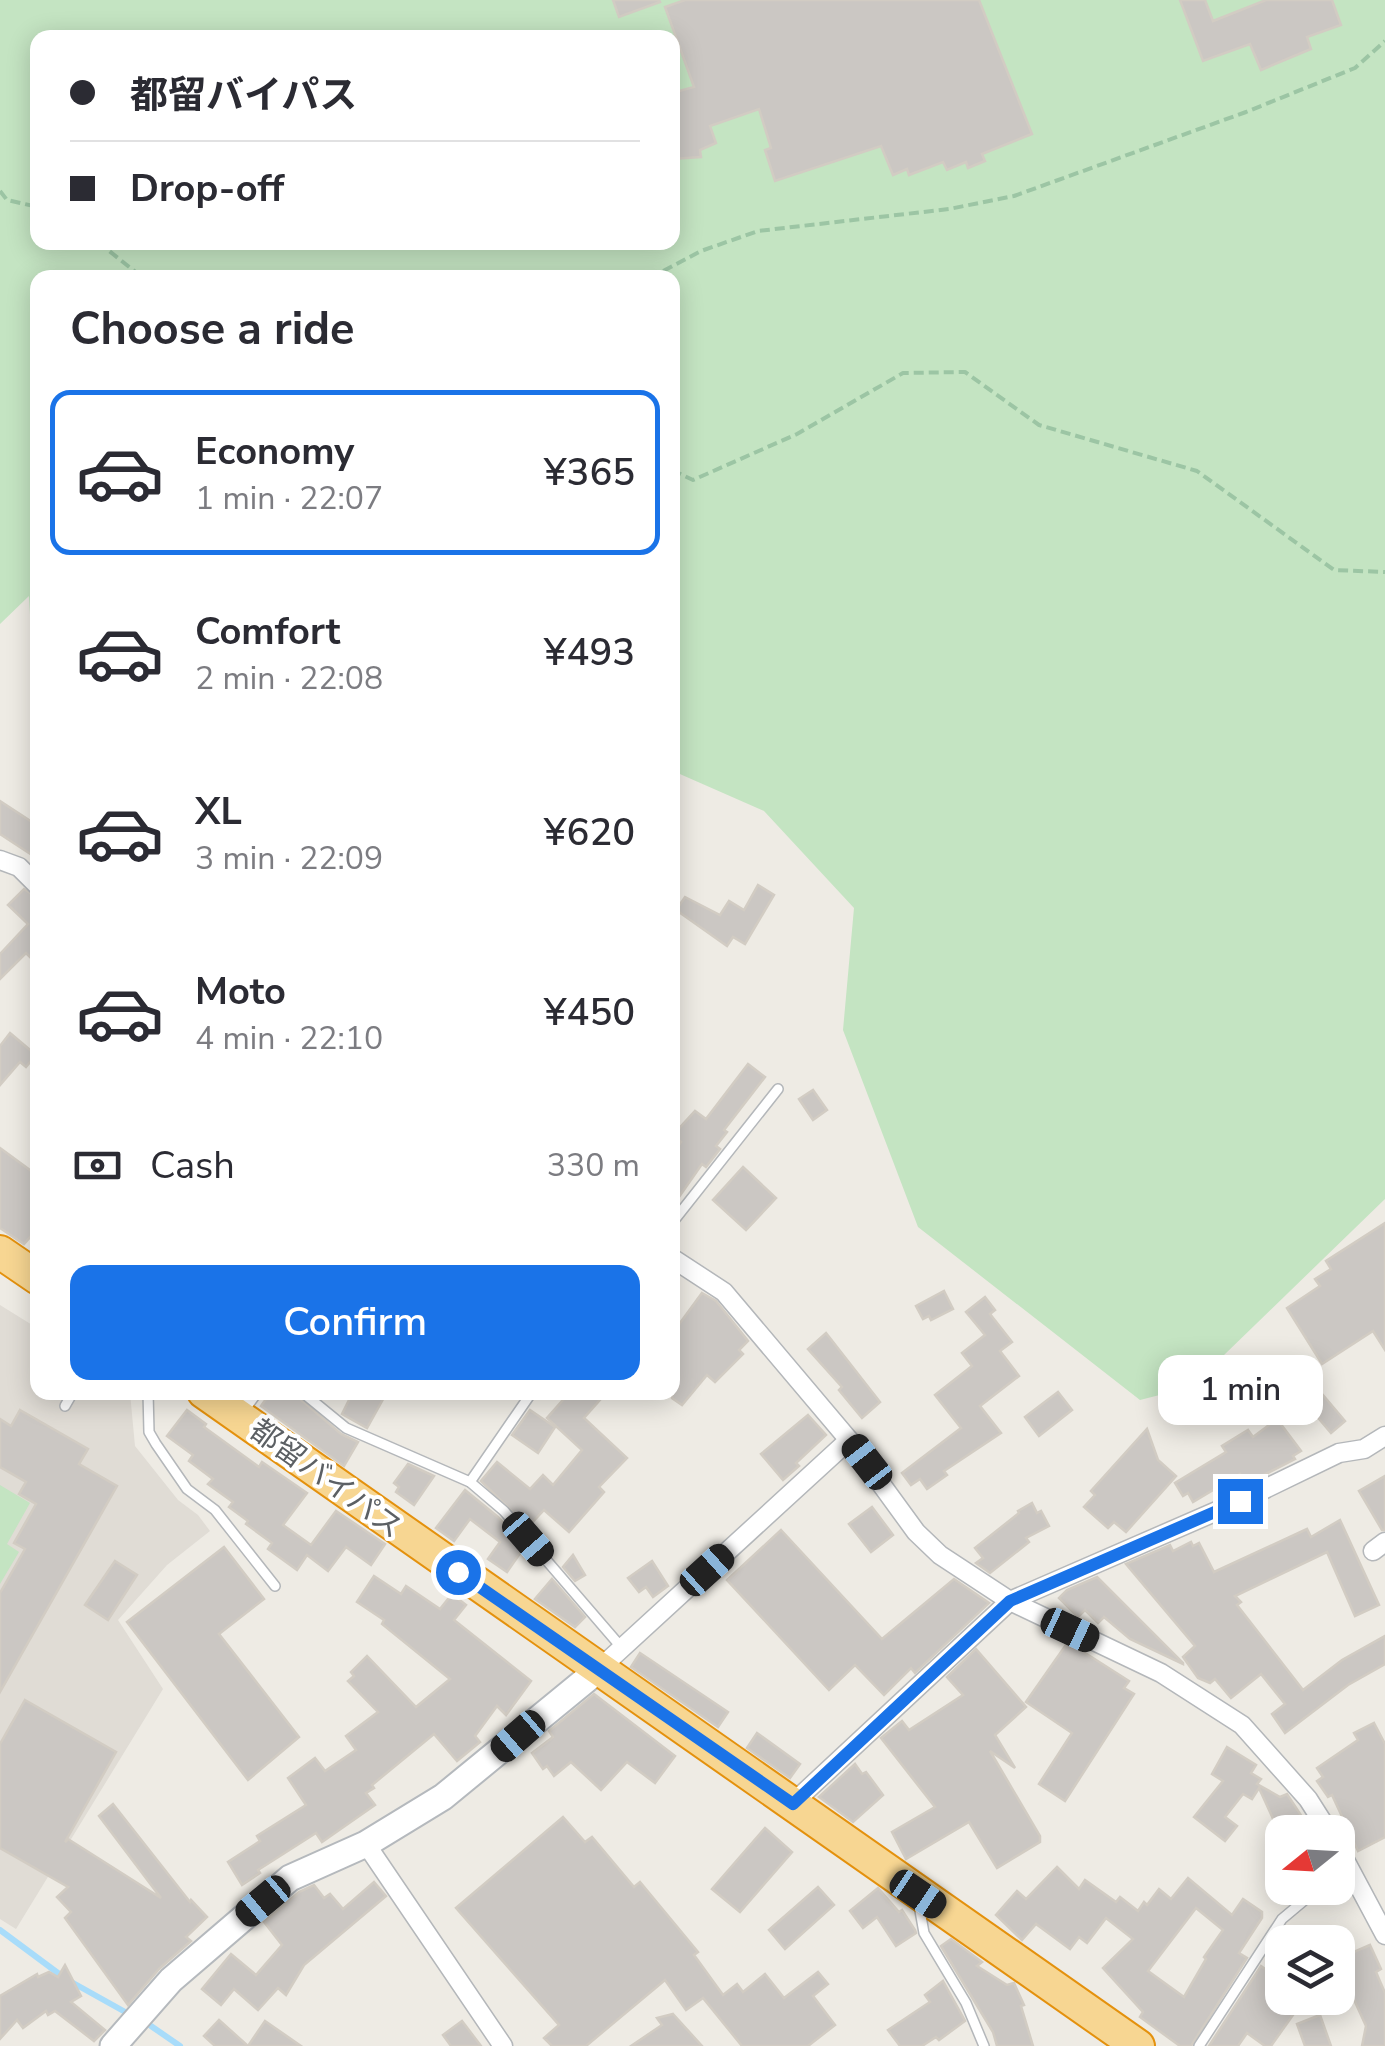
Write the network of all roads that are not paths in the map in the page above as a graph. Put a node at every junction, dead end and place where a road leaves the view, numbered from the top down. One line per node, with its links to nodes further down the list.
1 (0, 860): 2 (street)
2 (30, 878)
3 (778, 1088): 4 (lane)
4 (680, 1213)
5 (3, 1257): 7 (highway)
6 (680, 1263): 14 (street)
7 (30, 1273)
8 (68, 1400): 13 (lane)
9 (148, 1400): 17 (lane)
10 (312, 1400): 16 (lane)
11 (526, 1400): 16 (lane)
12 (244, 1404): 19 (highway, 都留バイパス)
13 (65, 1406)
14 (849, 1440): 18 (street); 19 (street)
15 (1381, 1446): 18 (street)
16 (470, 1482): 19 (lane)
17 (275, 1586)
18 (1010, 1601): 20 (street); 21 (street)
19 (610, 1659): 20 (highway, 都留バイパス); 22 (street)
20 (793, 1804): 24 (highway, 都留バイパス)
21 (1318, 1815)
22 (366, 1844): 27 (street); 28 (street)
23 (1355, 1889): 26 (street)
24 (918, 1894): 29 (lane); 30 (highway, 都留バイパス)
25 (1299, 1905): 31 (lane)
26 (1385, 1934)
27 (113, 2046)
28 (503, 2046)
29 (984, 2046)
30 (1138, 2046)
31 (1199, 2046)

